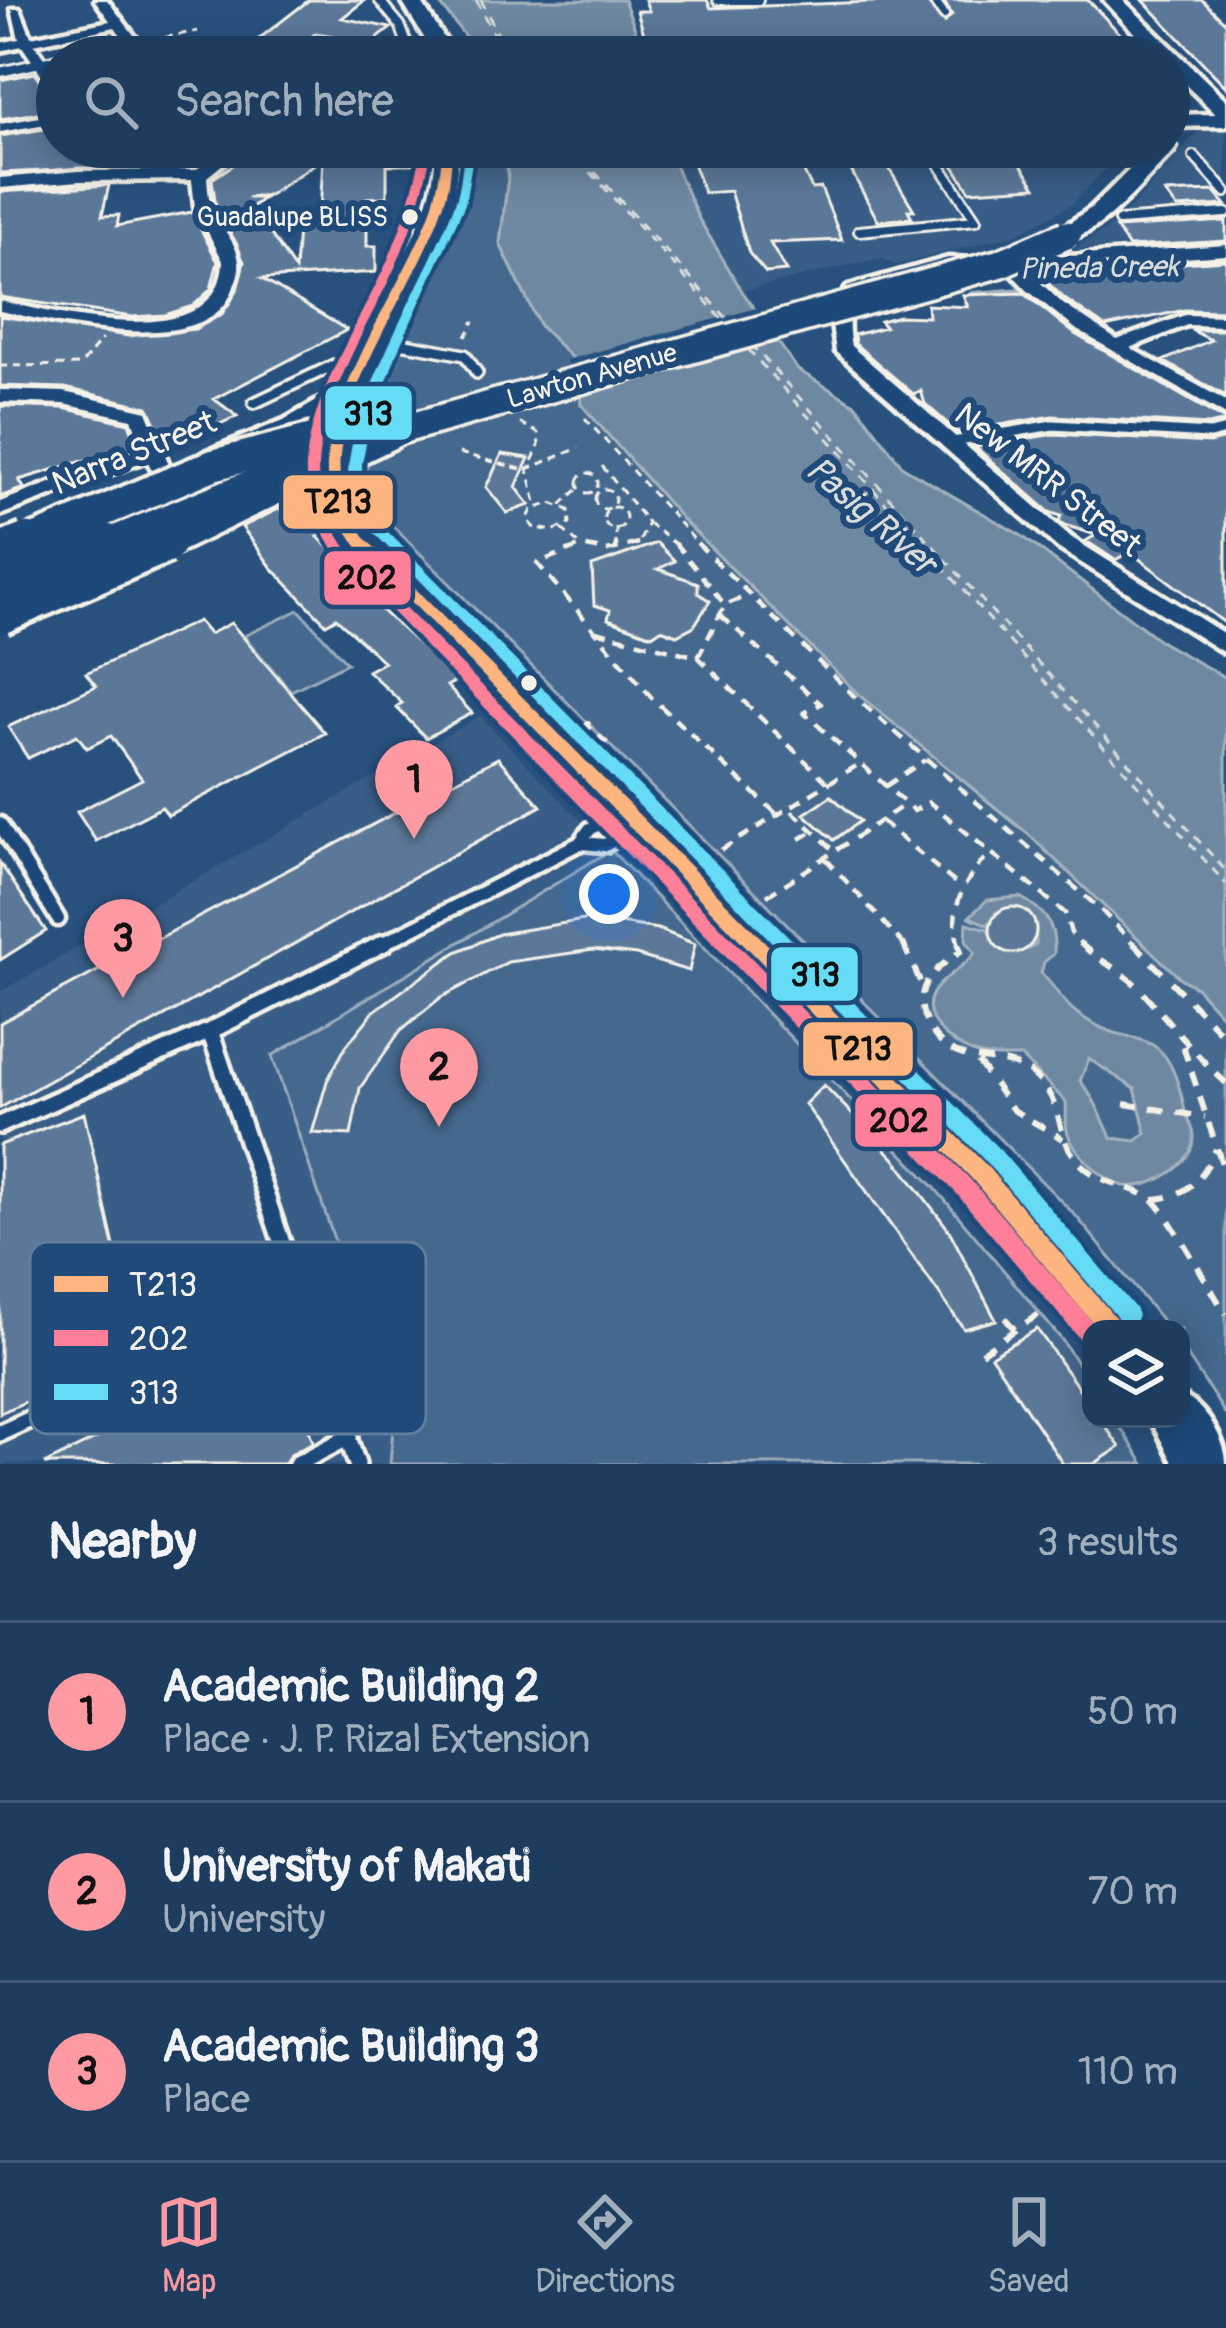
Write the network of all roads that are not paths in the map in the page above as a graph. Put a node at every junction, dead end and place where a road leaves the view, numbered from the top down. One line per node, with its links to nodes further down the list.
1 (100, 0): 10 (street)
2 (379, 0): 13 (lane)
3 (410, 0): 14 (main road)
4 (718, 0): 5 (lane)
5 (758, 0)
6 (933, 0): 9 (lane)
7 (1113, 0): 15 (main road)
8 (16, 12): 17 (street)
9 (944, 15)
10 (118, 23): 11 (street); 12 (street)
11 (55, 36)
12 (128, 36)
13 (402, 36)
14 (434, 36)
15 (1147, 36)
16 (36, 40): 17 (street)
17 (26, 42): 18 (street); 19 (street)
18 (0, 47)
19 (36, 50)
20 (36, 64): 21 (lane)
21 (0, 72)
22 (1190, 85): 24 (main road)
23 (1190, 95): 26 (main road, Lawton Avenue)
24 (1226, 116): 26 (main road)
25 (1190, 119): 26 (main road)
26 (1194, 119): 28 (main road, Lawton Avenue)
27 (36, 122): 29 (street)
28 (1190, 123)
29 (0, 128)
30 (1194, 156): 38 (lane)
31 (209, 168): 36 (street)
32 (445, 168): 52 (main road)
33 (942, 168): 42 (lane)
34 (1123, 168): 41 (main road, Lawton Avenue)
35 (1144, 168): 41 (main road, Lawton Avenue)
36 (199, 175): 37 (street); 48 (street)
37 (0, 183)
38 (1226, 192)
39 (1226, 213): 40 (lane)
40 (1119, 221)
41 (1063, 230): 58 (main road, Lawton Avenue, bridge)
42 (859, 231)
43 (1226, 250): 44 (street)
44 (1013, 265): 45 (street); 51 (street)
45 (987, 266): 46 (street); 47 (street)
46 (883, 281): 47 (street); 49 (street)
47 (898, 294): 49 (street)
48 (0, 306)
49 (842, 309): 62 (street, New MRR Street)
50 (1226, 321): 51 (street)
51 (1119, 346): 57 (street)
52 (378, 358): 53 (lane); 54 (main road); 56 (lane)
53 (477, 373)
54 (353, 386): 59 (street, Narra Street); 61 (main road)
55 (0, 396): 63 (street)
56 (254, 403)
57 (1226, 409)
58 (395, 417): 70 (main road, bridge); 71 (main road, Lawton Avenue, bridge); 72 (main road, bridge)
59 (278, 429): 61 (street, Narra Street); 64 (main road); 65 (street, Narra Street)
60 (1226, 430): 62 (lane)
61 (340, 433): 64 (main road, Lawton Avenue); 68 (main road)
62 (946, 443): 73 (street, New MRR Street)
63 (153, 451): 65 (street); 67 (street)
64 (292, 460): 66 (main road, Lawton Avenue)
65 (162, 472): 69 (street, Narra Street)
66 (258, 473): 68 (main road); 71 (main road, Lawton Avenue)
67 (0, 509)
68 (343, 513): 74 (main road)
69 (0, 540)
70 (0, 554)
71 (0, 581)
72 (0, 614)
73 (1226, 646)
74 (631, 819): 76 (lane); 76 (lane); 81 (main road)
75 (0, 824): 77 (lane)
76 (580, 844): 78 (lane)
77 (58, 919)
78 (210, 1031): 79 (lane); 80 (lane)
79 (0, 1125)
80 (279, 1242)
81 (1104, 1320)
82 (30, 1419): 84 (lane)
83 (1182, 1428): 89 (main road)
84 (0, 1433)
85 (348, 1434): 86 (lane)
86 (349, 1437): 87 (lane); 88 (lane)
87 (297, 1464)
88 (357, 1464)
89 (1205, 1464)

